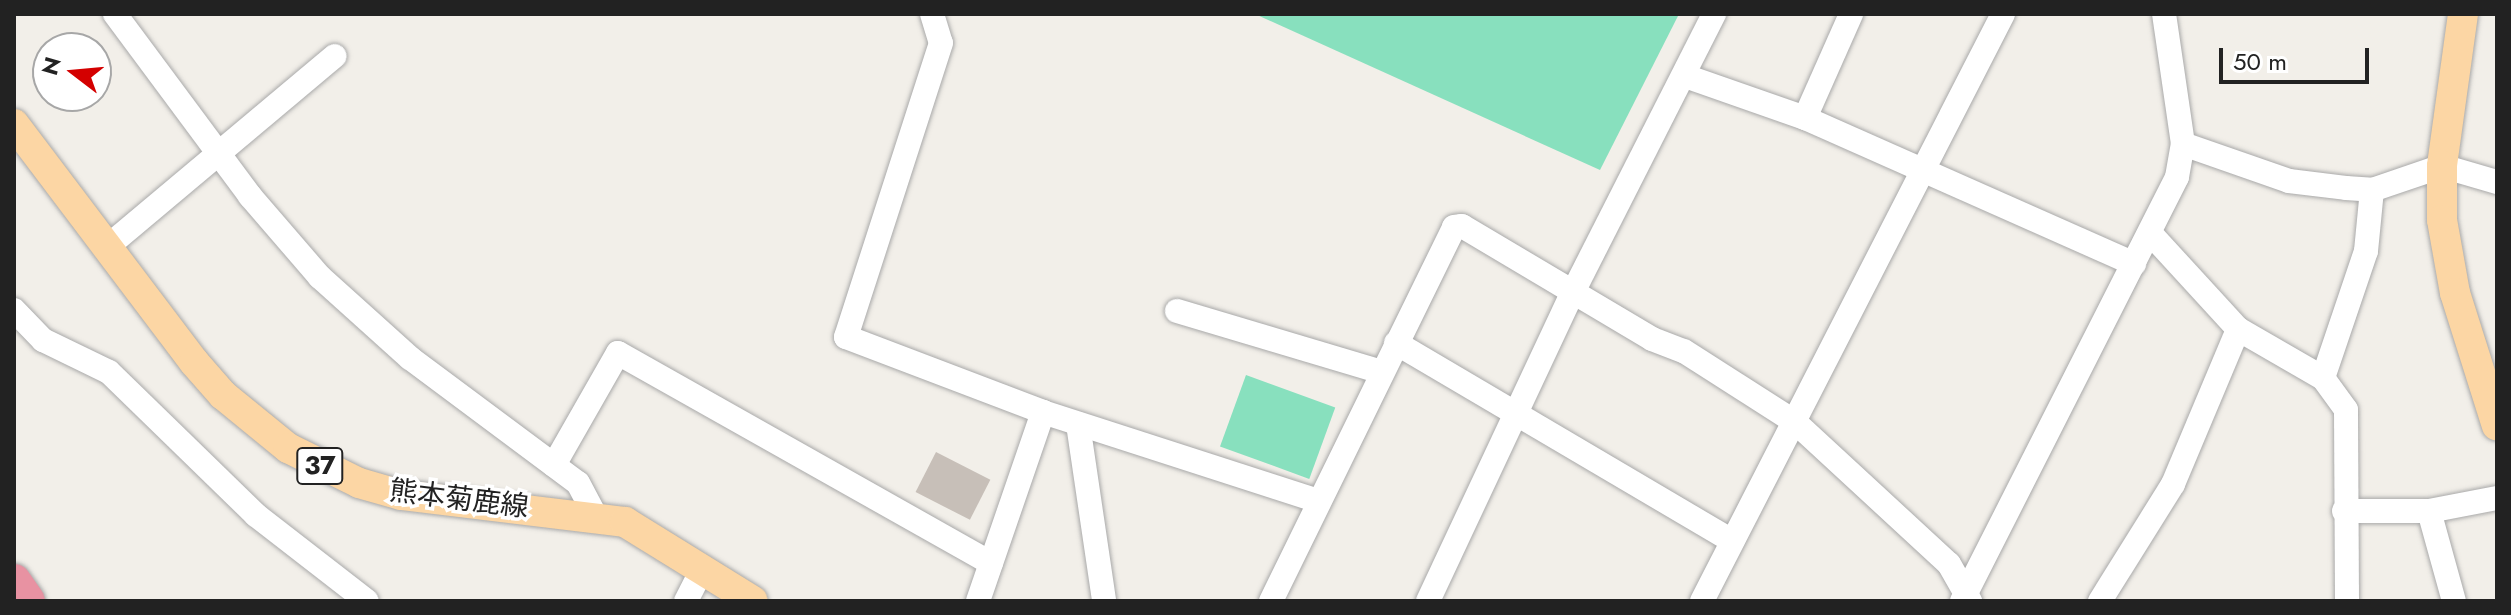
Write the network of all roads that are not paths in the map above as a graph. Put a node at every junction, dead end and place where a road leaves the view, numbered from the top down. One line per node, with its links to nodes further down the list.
1 (115, 14): 13 (street)
2 (932, 14): 28 (street)
3 (1714, 14): 9 (street)
4 (1851, 14): 10 (street)
5 (2003, 14): 15 (street)
6 (2164, 14): 12 (street)
7 (2463, 14): 14 (main road)
8 (335, 56): 13 (street)
9 (1685, 76): 10 (street); 21 (street)
10 (1805, 118): 15 (street)
11 (14, 124): 19 (main road, 熊本菊鹿線 / 37)
12 (2183, 144): 17 (street); 18 (street)
13 (221, 156): 19 (street); 33 (street)
14 (2442, 166): 16 (street); 17 (street); 32 (main road)
15 (1923, 174): 20 (street); 30 (street)
16 (2497, 182)
17 (2372, 190): 27 (street)
18 (2150, 233): 20 (street); 24 (street)
19 (107, 247): 38 (main road, 熊本菊鹿線 / 37)
20 (2134, 264): 43 (street)
21 (1573, 292): 25 (street); 29 (street); 30 (street)
22 (14, 310): 45 (street)
23 (1177, 311): 26 (street)
24 (2238, 329): 27 (street); 53 (street)
25 (1396, 343): 26 (street); 29 (street)
26 (1381, 372): 35 (street)
27 (2323, 378): 36 (street)
28 (1043, 412): 31 (street); 40 (street)
29 (1515, 415): 39 (street); 51 (street)
30 (1795, 422): 39 (street); 43 (street)
31 (1078, 424): 35 (street); 49 (street)
32 (2497, 426)
33 (554, 465): 38 (street); 40 (street)
34 (2497, 498): 37 (street)
35 (1319, 501): 50 (street)
36 (2344, 511): 37 (street); 54 (street)
37 (2429, 511): 55 (street)
38 (595, 515): 41 (main road, 熊本菊鹿線 / 37)
39 (1732, 541): 52 (street)
40 (991, 563): 48 (street)
41 (703, 568): 46 (street); 47 (main road, 熊本菊鹿線 / 37)
42 (14, 581): 44 (highway)
43 (1965, 599)
44 (28, 601)
45 (367, 601)
46 (686, 601)
47 (753, 601)
48 (978, 601)
49 (1104, 601)
50 (1271, 601)
51 (1428, 601)
52 (1702, 601)
53 (2100, 601)
54 (2347, 601)
55 (2454, 601)

